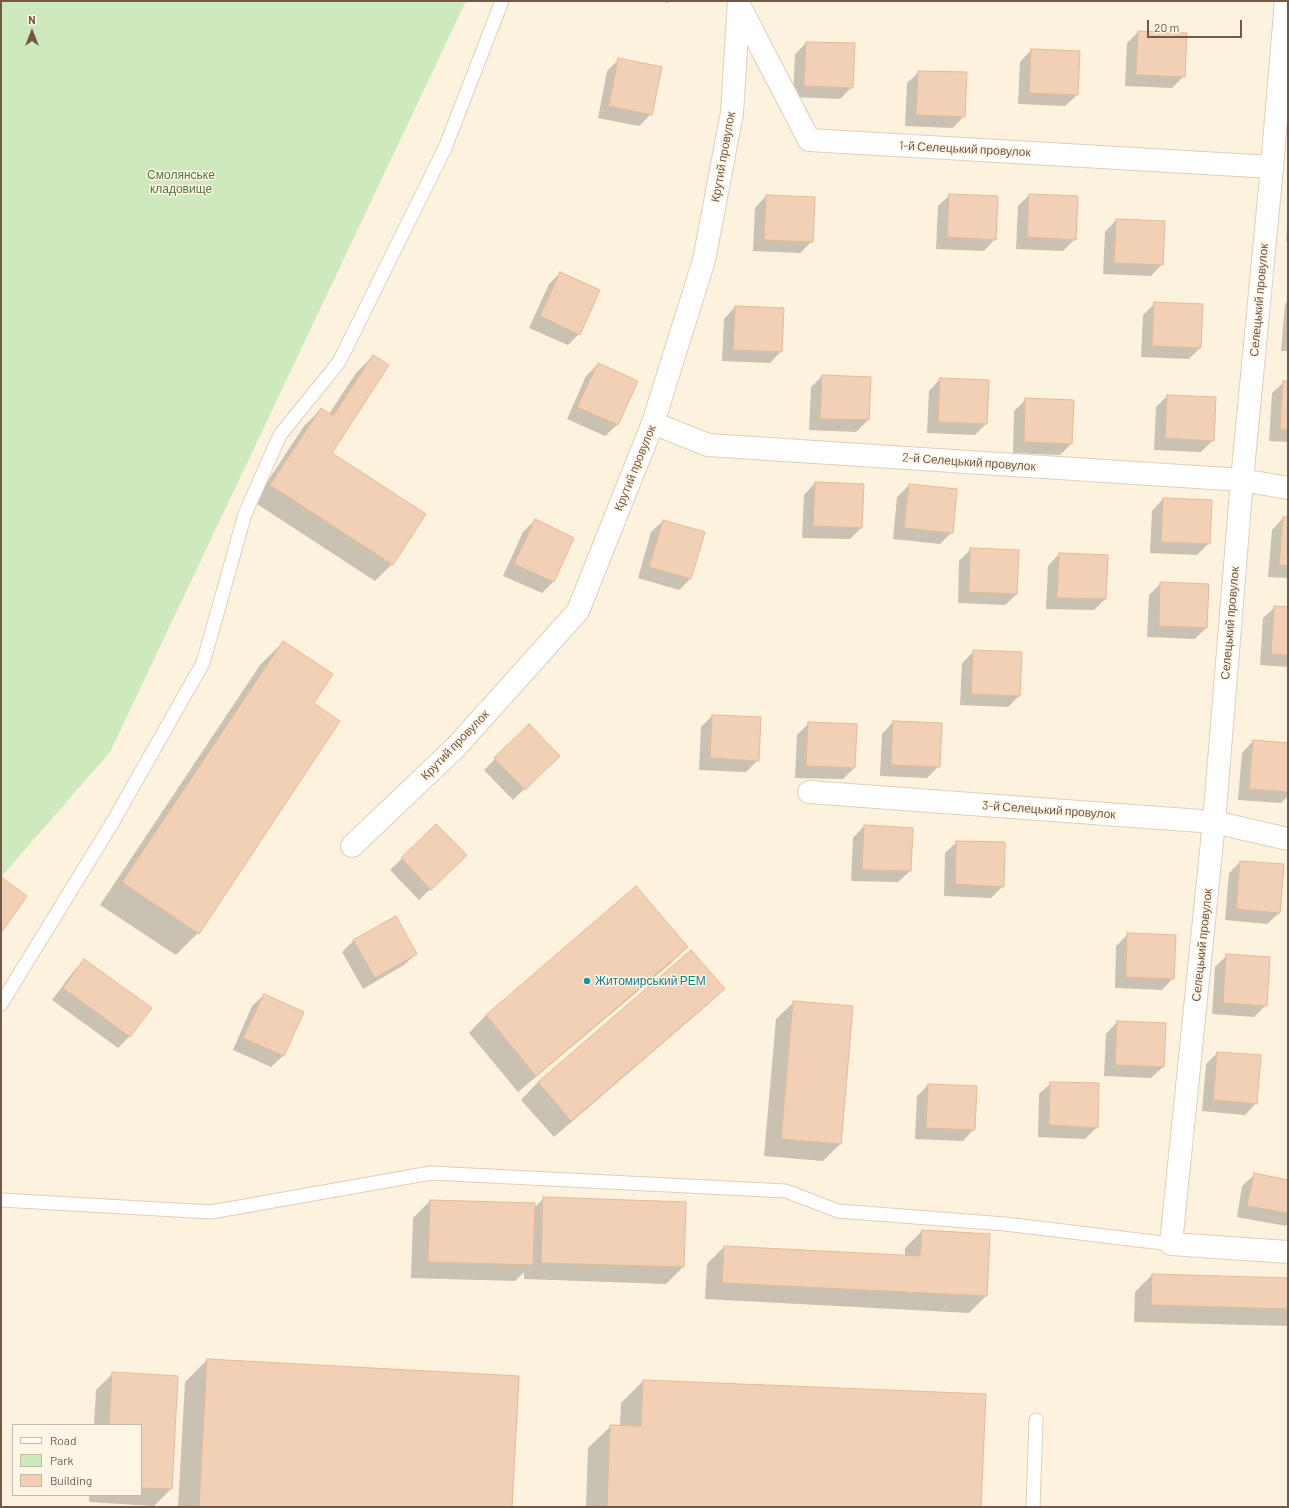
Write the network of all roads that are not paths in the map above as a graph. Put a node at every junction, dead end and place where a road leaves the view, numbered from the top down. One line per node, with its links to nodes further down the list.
1 (502, 1): 12 (lane)
2 (1286, 1): 4 (street, Селецький провулок)
3 (739, 3): 4 (street, 1-й Селецький провулок); 5 (street, Крутий провулок)
4 (1272, 167): 6 (street, Селецький провулок)
5 (653, 423): 6 (street, 2-й Селецький провулок); 11 (street, Крутий провулок)
6 (1242, 480): 7 (street, 2-й Селецький провулок); 9 (street, Селецький провулок)
7 (1288, 488)
8 (809, 792): 9 (street, 3-й Селецький провулок)
9 (1214, 822): 10 (street, 3-й Селецький провулок); 14 (street, Селецький провулок)
10 (1288, 839)
11 (352, 846)
12 (1, 1004)
13 (1, 1200): 14 (lane)
14 (1171, 1244): 15 (street)
15 (1288, 1252)
16 (1036, 1420): 17 (lane)
17 (1033, 1507)

